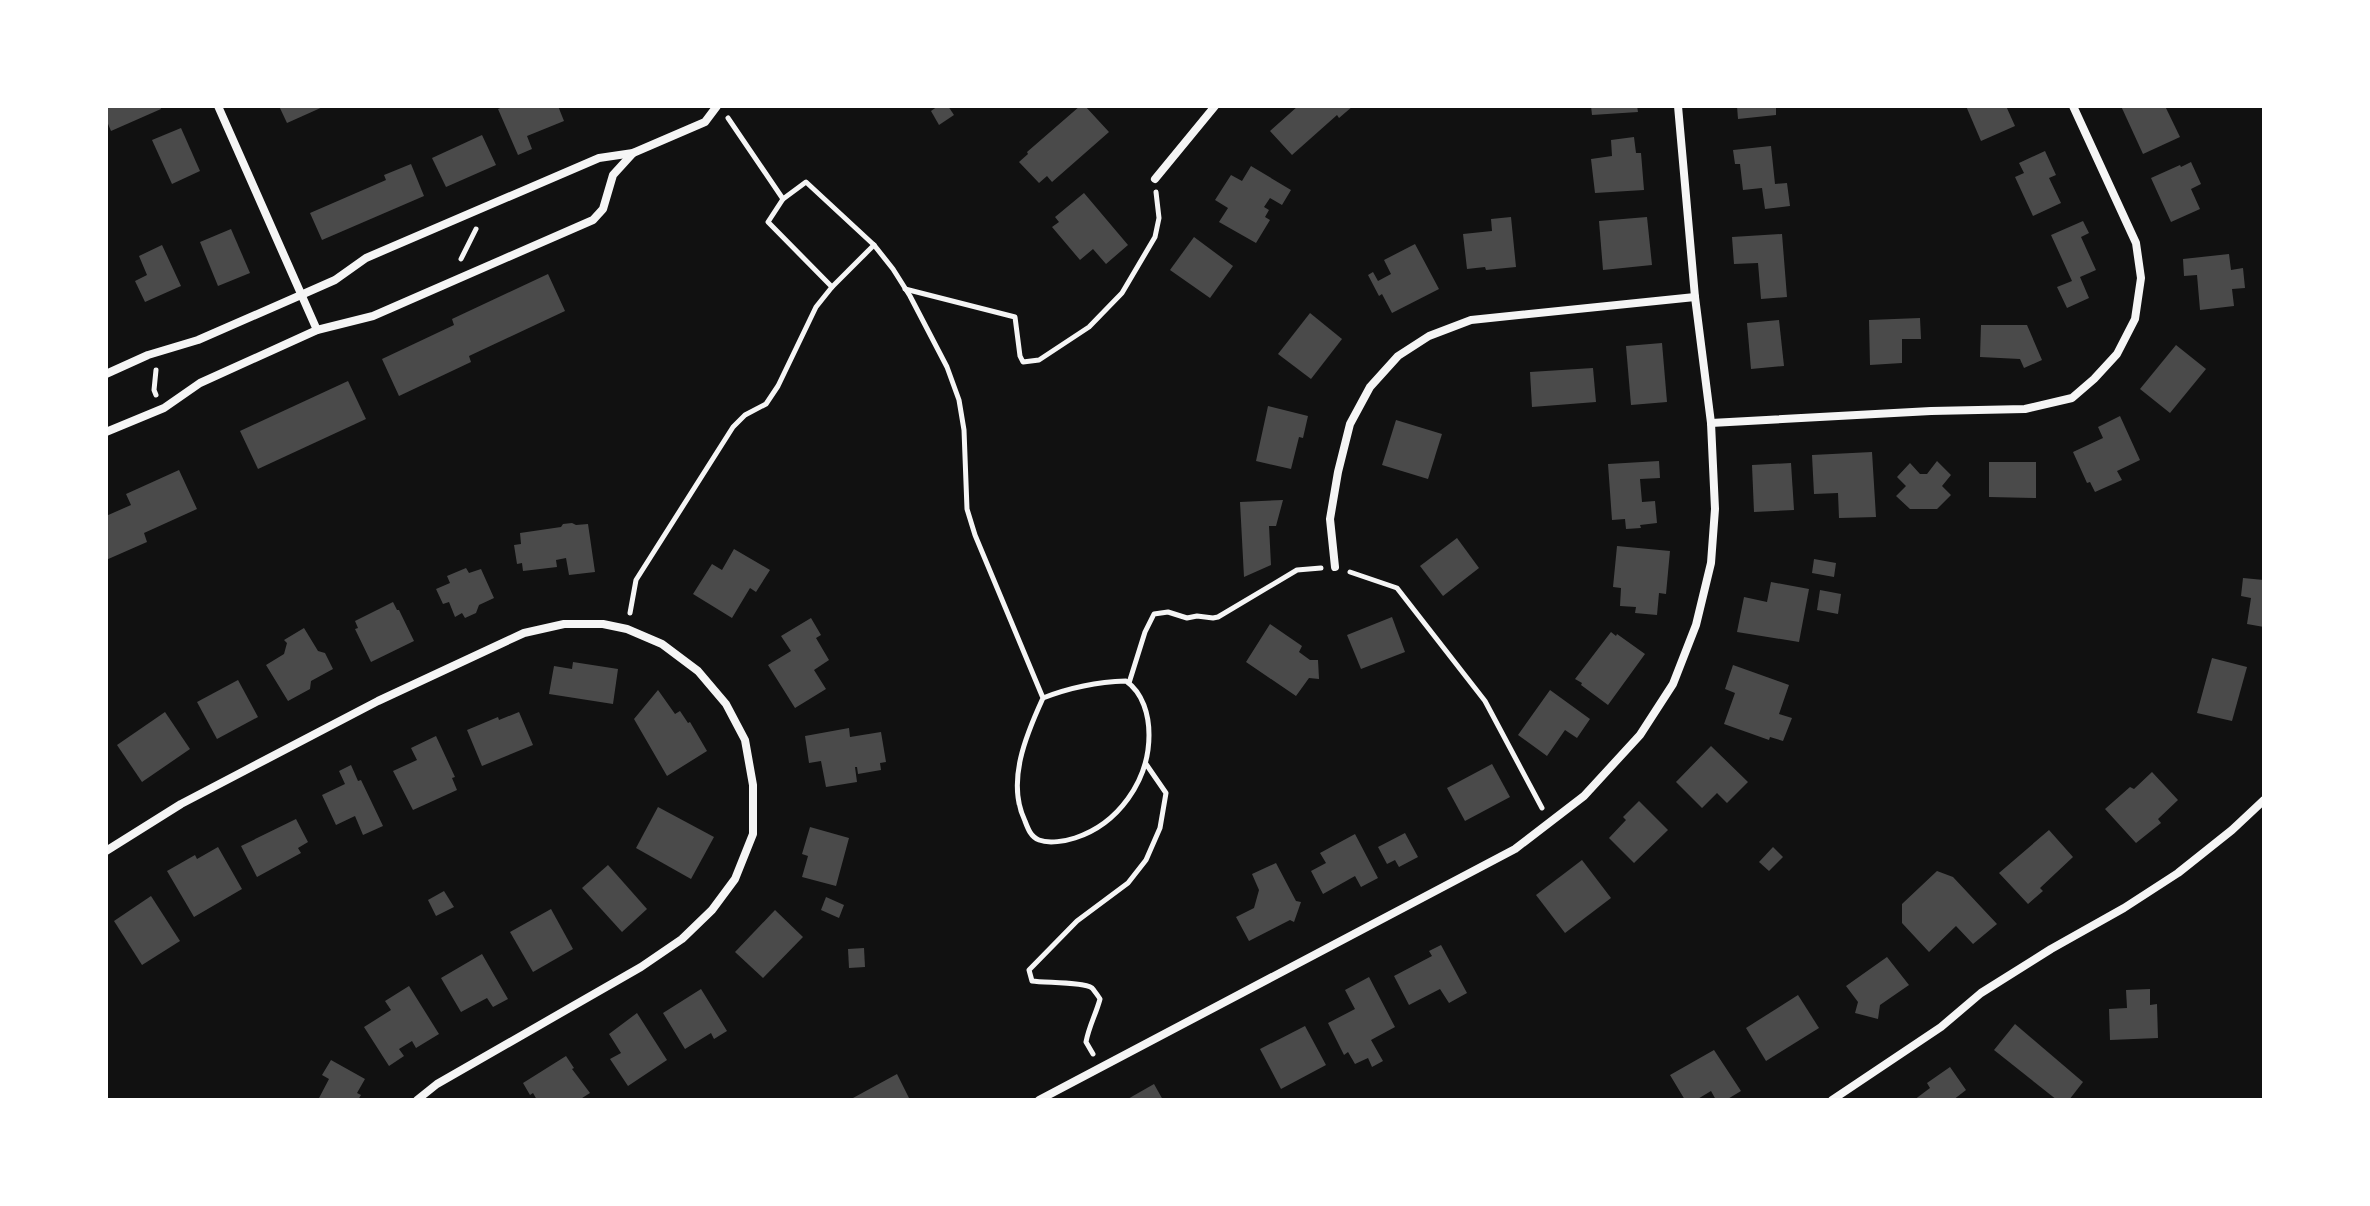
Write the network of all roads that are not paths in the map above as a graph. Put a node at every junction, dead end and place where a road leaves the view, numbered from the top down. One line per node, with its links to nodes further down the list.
1 (218, 106): 8 (street)
2 (719, 106): 6 (street)
3 (1215, 106): 7 (street)
4 (1678, 106): 9 (street)
5 (2073, 106): 12 (street)
6 (633, 153): 8 (street); 10 (street)
7 (1155, 179)
8 (301, 295): 10 (street); 11 (street)
9 (1695, 297): 12 (street); 14 (street)
10 (317, 330): 13 (street)
11 (106, 374)
12 (1711, 423): 18 (street)
13 (106, 432)
14 (1335, 567)
15 (2264, 800): 19 (street)
16 (106, 851): 17 (street)
17 (417, 1100)
18 (1039, 1100)
19 (1832, 1100)

